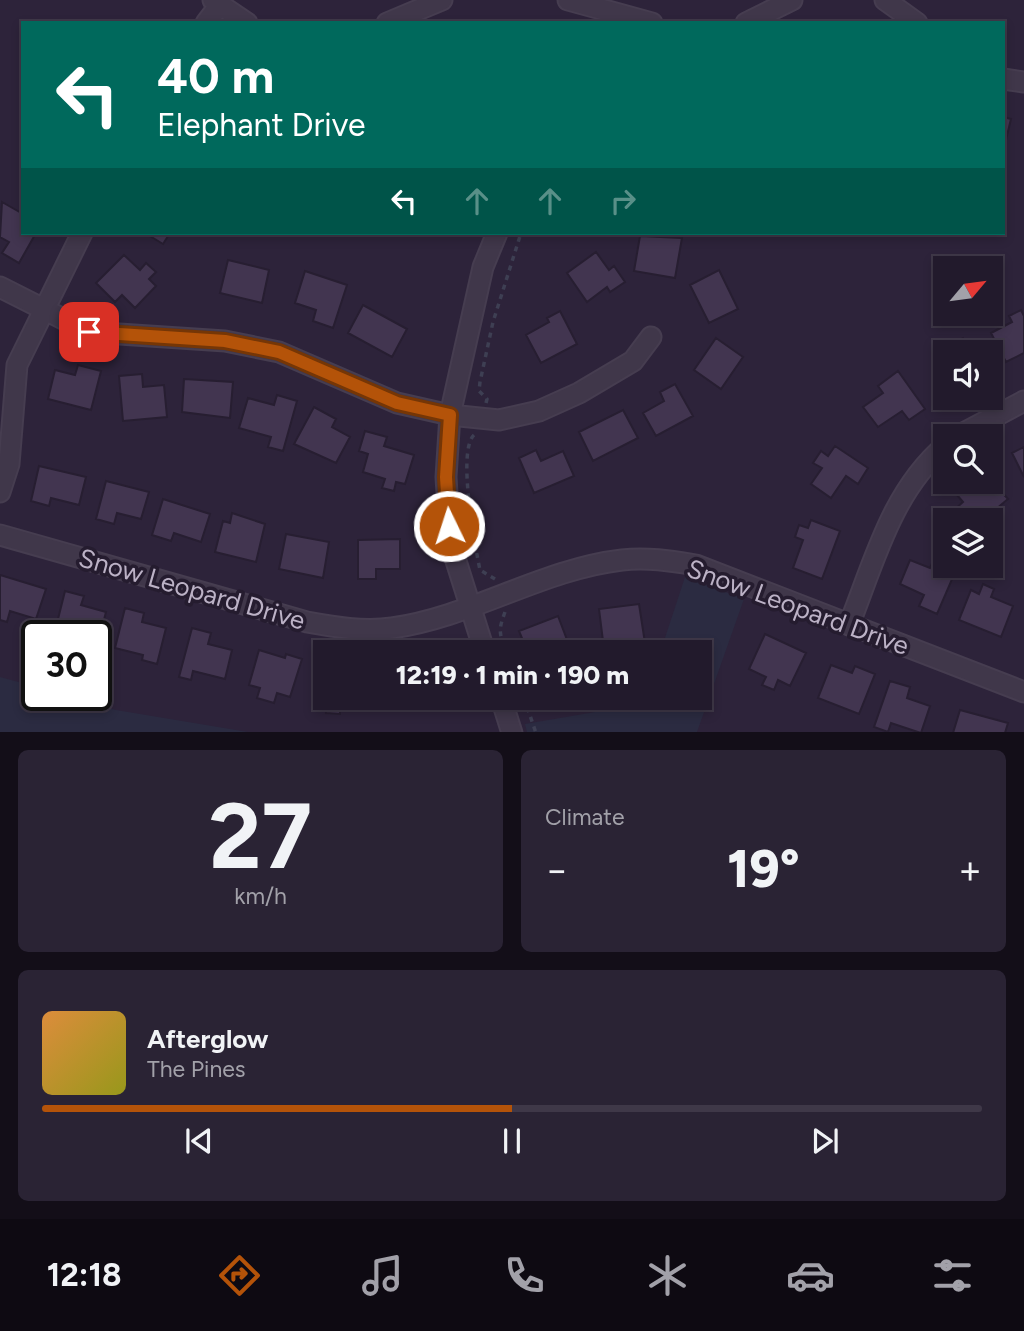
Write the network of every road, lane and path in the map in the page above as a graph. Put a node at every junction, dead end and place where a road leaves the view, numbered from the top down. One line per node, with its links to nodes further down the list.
1 (442, 0): 9 (street)
2 (568, 0): 6 (street)
3 (792, 0): 11 (street)
4 (885, 0): 12 (street)
5 (216, 3): 7 (street); 8 (street)
6 (607, 10): 10 (street)
7 (207, 21)
8 (244, 21)
9 (392, 21)
10 (645, 21)
11 (750, 21)
12 (914, 21)
13 (1005, 79): 14 (street)
14 (1024, 82)
15 (81, 235): 19 (street)
16 (496, 235): 22 (street)
17 (520, 235): 23 (path)
18 (0, 287): 19 (street)
19 (42, 309): 22 (street); 26 (street)
20 (651, 337): 23 (street)
21 (1024, 401): 24 (street)
22 (450, 415): 23 (street); 29 (street)
23 (482, 418): 28 (path)
24 (981, 424)
25 (933, 456): 30 (street)
26 (0, 492)
27 (0, 535): 29 (street, Snow Leopard Drive)
28 (502, 597): 29 (street, Snow Leopard Drive); 30 (street, Snow Leopard Drive); 32 (path)
29 (470, 609): 31 (street)
30 (849, 625): 33 (street, Snow Leopard Drive)
31 (481, 640)
32 (502, 640)
33 (1024, 692)
34 (505, 710): 36 (street)
35 (528, 710): 37 (path)
36 (512, 732)
37 (536, 732)

